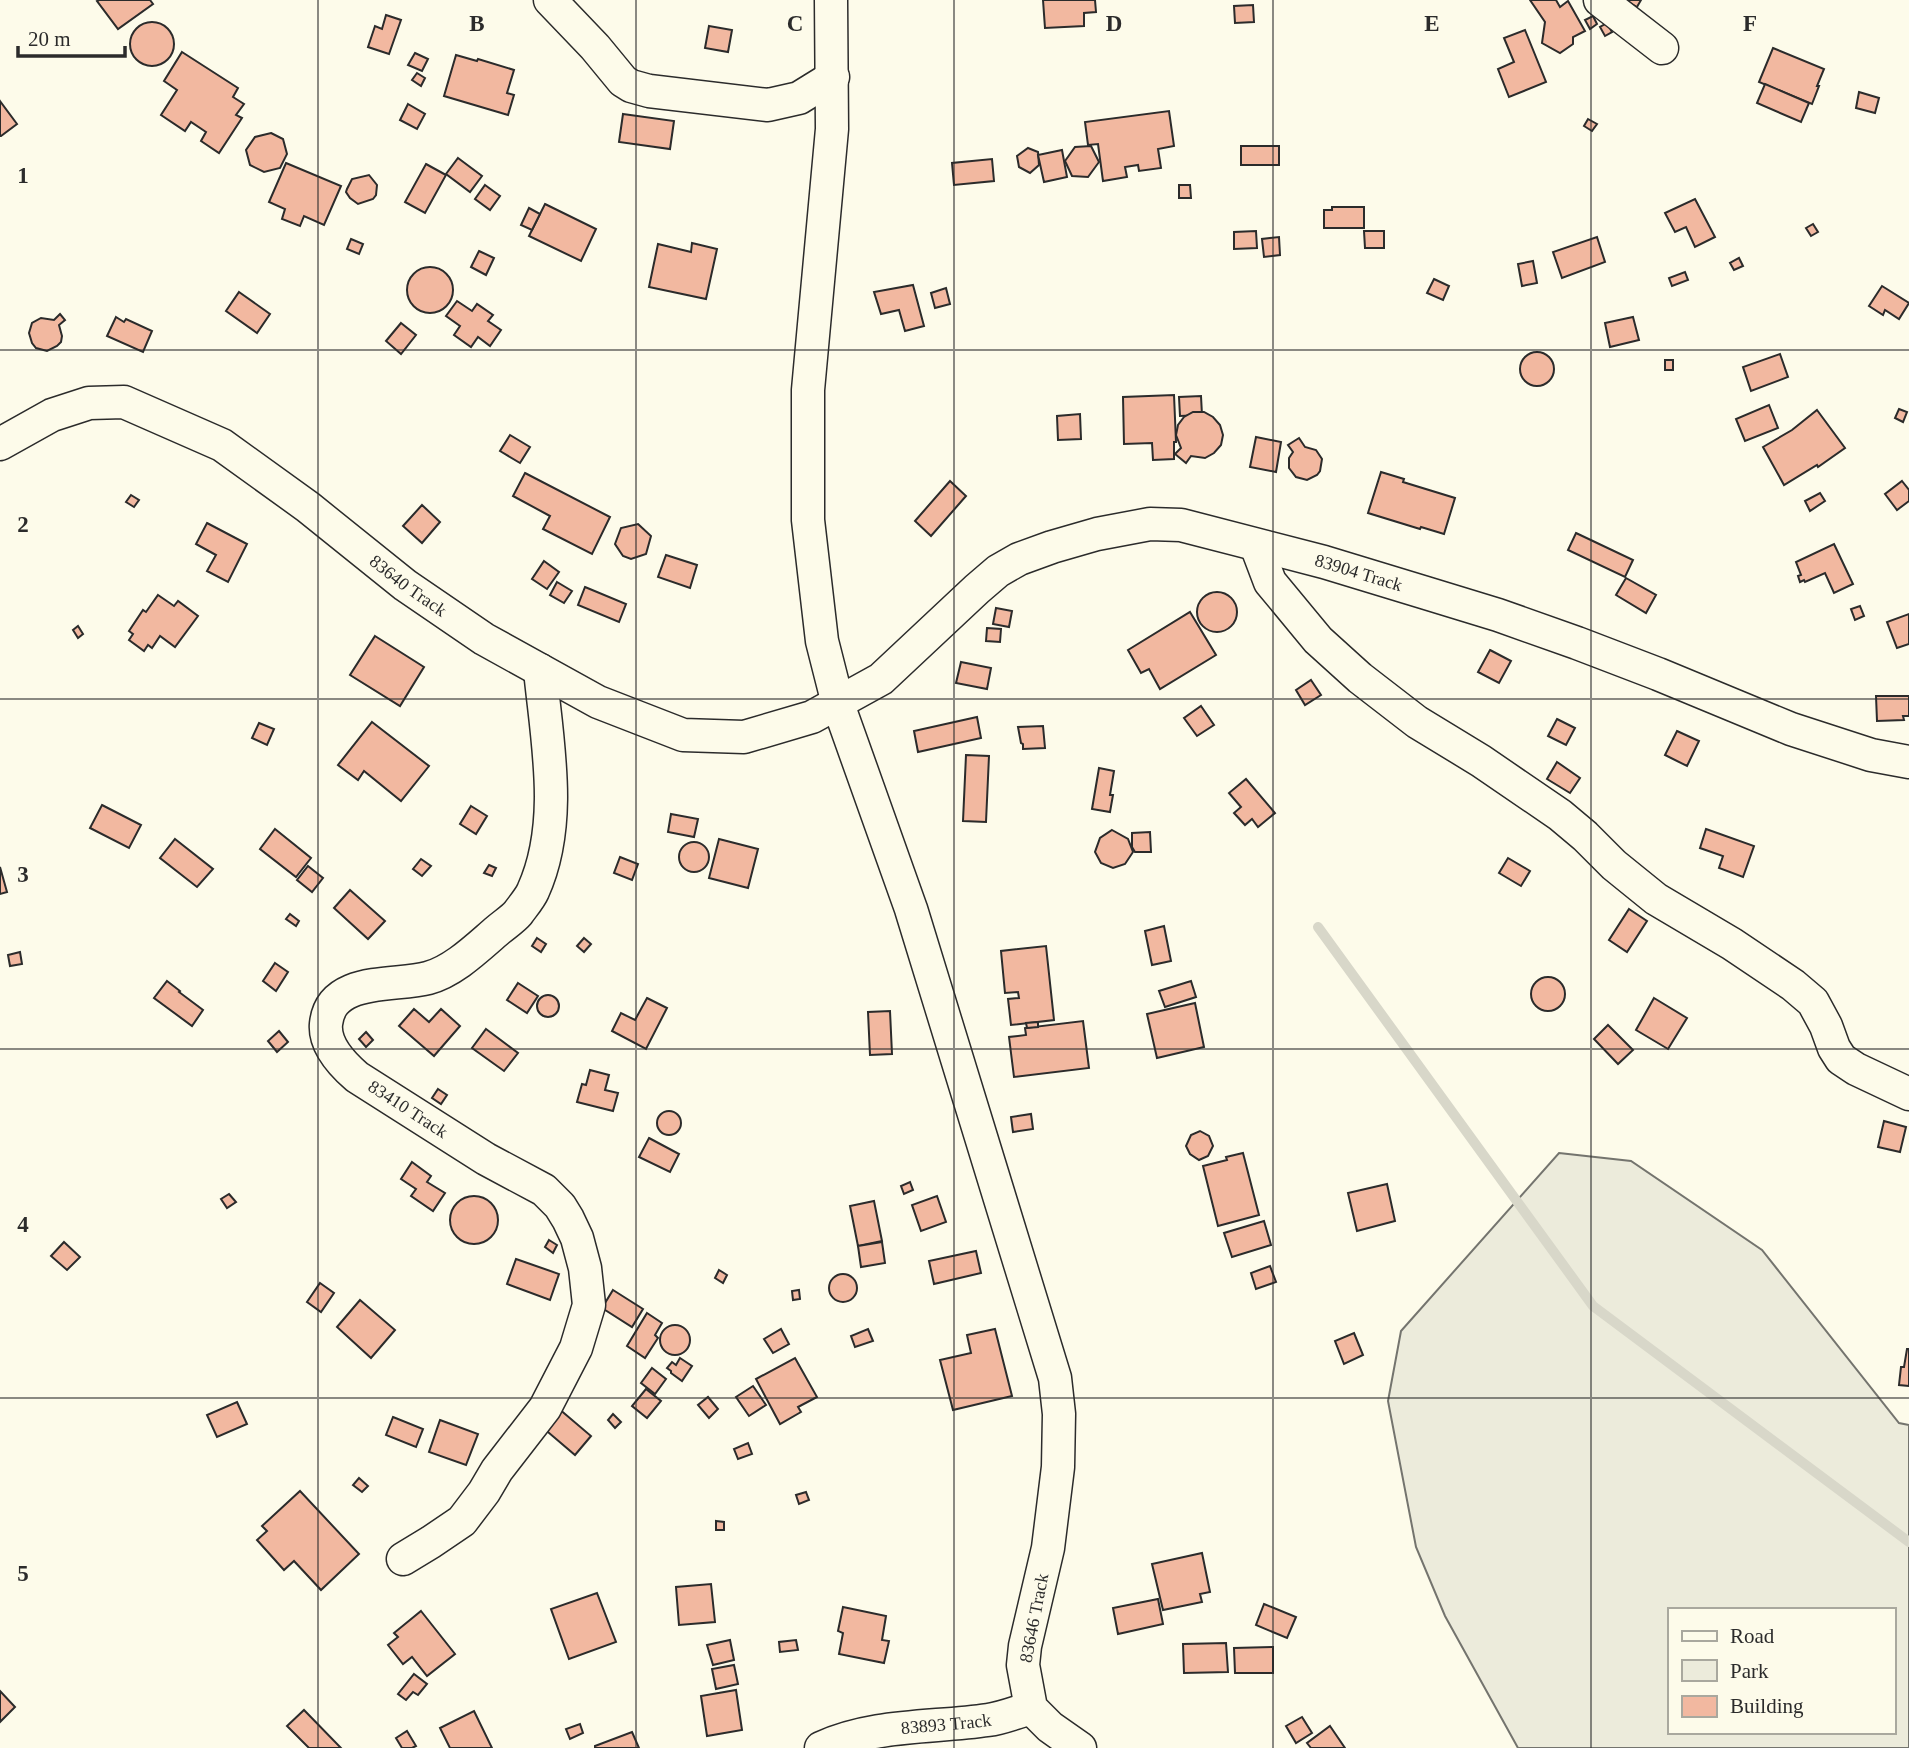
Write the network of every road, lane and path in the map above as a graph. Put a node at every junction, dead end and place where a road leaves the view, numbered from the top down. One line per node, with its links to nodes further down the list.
1 (550, 0): 5 (street)
2 (831, 0): 5 (street, 83646 Track)
3 (1600, 0): 4 (street)
4 (1662, 48)
5 (833, 77): 9 (street, 83646 Track)
6 (0, 444): 8 (street, 83640 Track)
7 (1256, 545): 9 (street, 83904 Track); 10 (street, 83904 Track); 11 (street)
8 (540, 670): 9 (street, 83640 Track); 12 (street, 83410 Track)
9 (838, 704): 13 (street, 83646 Track)
10 (1909, 762)
11 (1909, 1094)
12 (403, 1559)
13 (1031, 1708): 14 (street, 83893 Track); 15 (street)
14 (821, 1748)
15 (1080, 1748)

